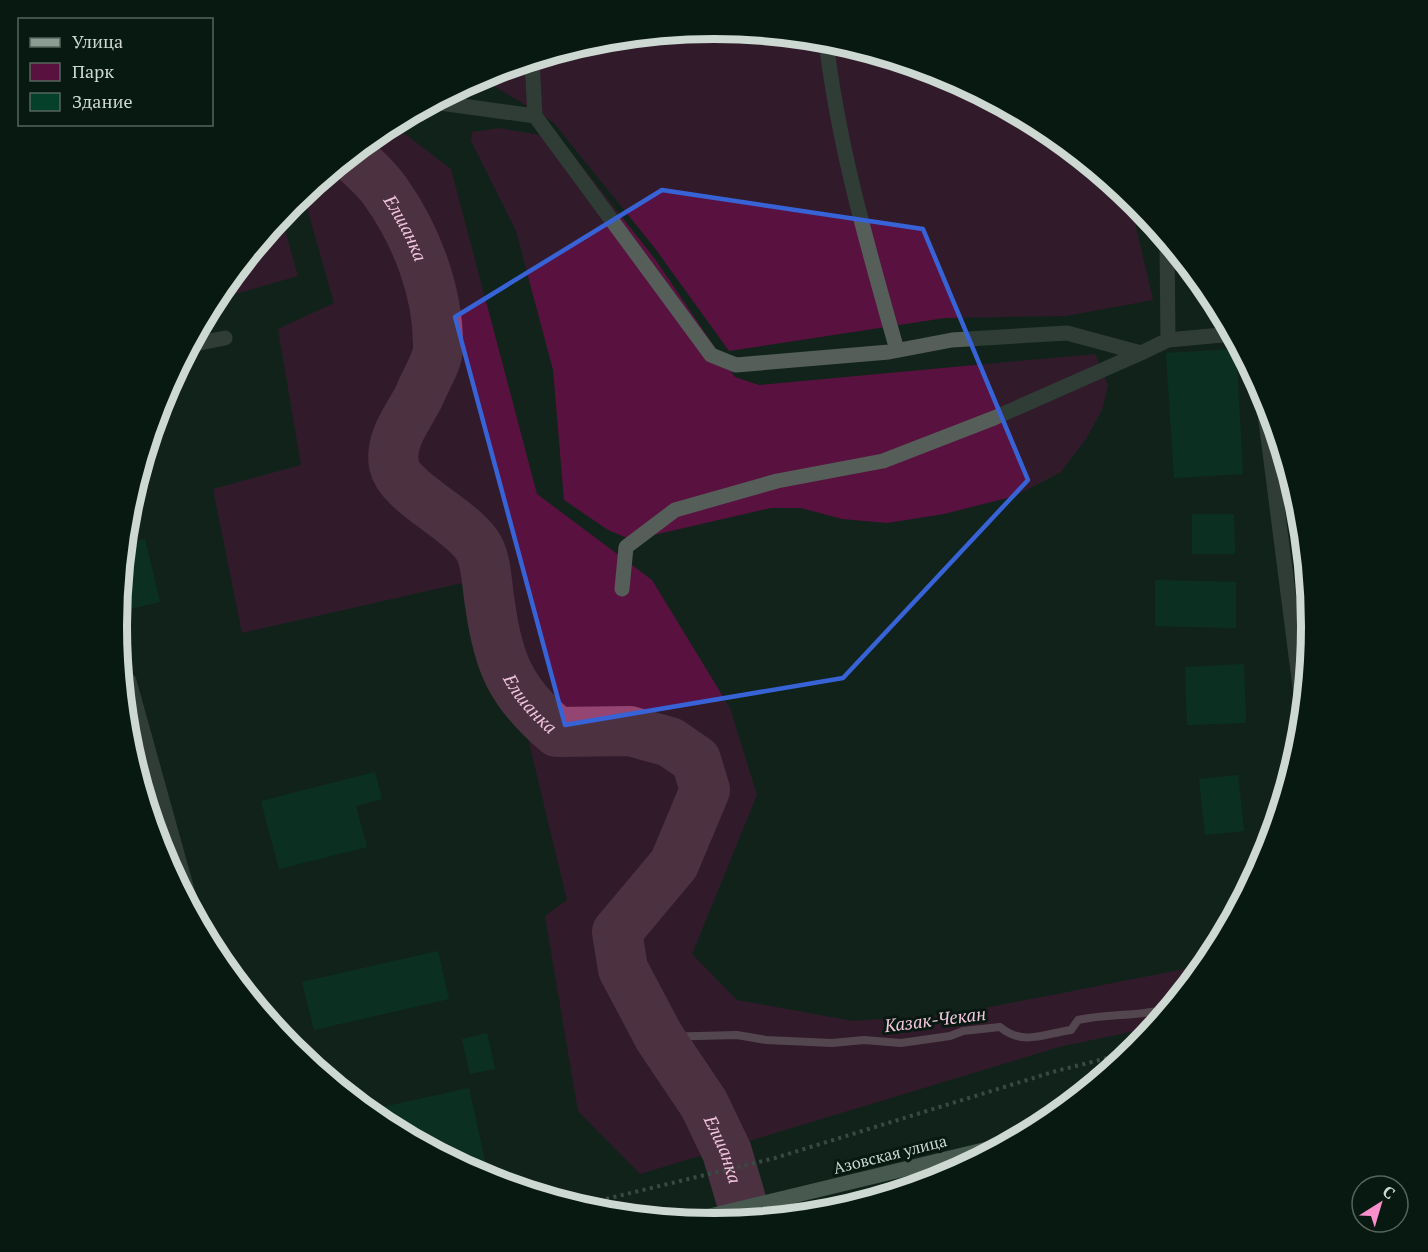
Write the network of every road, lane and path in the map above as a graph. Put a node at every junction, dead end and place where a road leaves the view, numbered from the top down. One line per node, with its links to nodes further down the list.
1 (827, 50): 10 (street)
2 (532, 68): 4 (street)
3 (447, 104): 4 (street)
4 (535, 116): 10 (street)
5 (1167, 254): 8 (street)
6 (1223, 335): 8 (street)
7 (225, 338): 9 (street)
8 (1168, 340): 11 (street)
9 (200, 343)
10 (897, 350): 11 (street)
11 (1141, 353): 13 (street)
12 (1267, 429): 14 (street)
13 (622, 589)
14 (1299, 677)
15 (130, 685): 16 (street)
16 (183, 875)
17 (1112, 1057): 19 (path)
18 (973, 1153): 20 (main road, Азовская улица)
19 (597, 1201)
20 (720, 1213)

